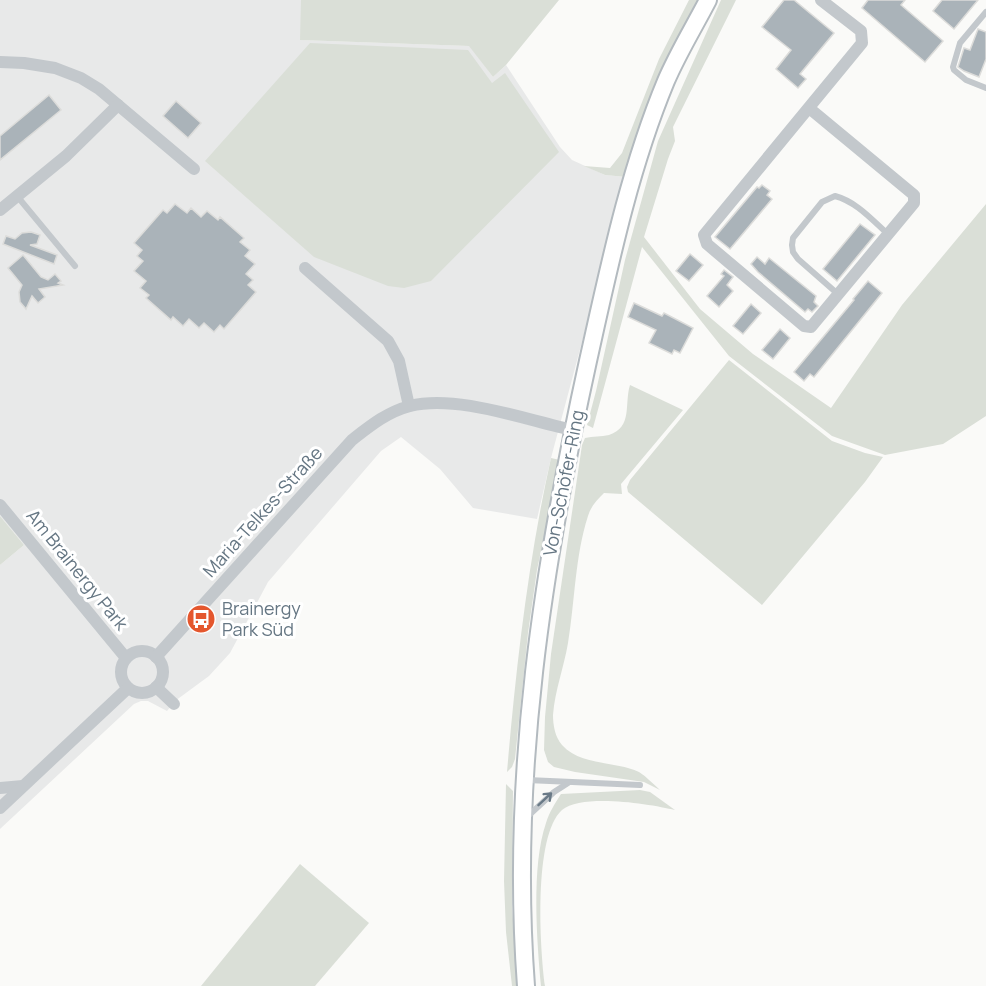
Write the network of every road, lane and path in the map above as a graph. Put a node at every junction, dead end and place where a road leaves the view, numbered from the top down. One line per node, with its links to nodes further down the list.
1 (708, 0): 16 (main road, Von-Schöfer-Ring)
2 (821, 0): 7 (street)
3 (986, 12): 5 (lane)
4 (0, 62): 6 (street)
5 (986, 88)
6 (118, 105): 8 (street); 9 (street)
7 (809, 108): 11 (street); 14 (street)
8 (194, 169)
9 (17, 196): 10 (street); 12 (lane)
10 (0, 210)
11 (889, 235): 14 (street); 14 (lane)
12 (75, 266)
13 (305, 268): 15 (street)
14 (839, 295)
15 (409, 406): 16 (street, Maria-Telkes-Straße); 18 (street, Maria-Telkes-Straße)
16 (573, 430): 23 (main road, Von-Schöfer-Ring)
17 (0, 505): 19 (street, Am Brainergy Park)
18 (156, 657): 19 (street); 20 (street)
19 (126, 658): 21 (street)
20 (156, 687): 21 (street); 22 (street)
21 (128, 688): 25 (street)
22 (174, 704)
23 (524, 780): 24 (lane); 29 (main road, Von-Schöfer-Ring)
24 (570, 782): 26 (lane); 29 (lane, one-way to 24)
25 (24, 785): 27 (street); 28 (street)
26 (640, 785)
27 (0, 788)
28 (0, 808)
29 (524, 821): 30 (main road, Von-Schöfer-Ring)
30 (526, 986)

